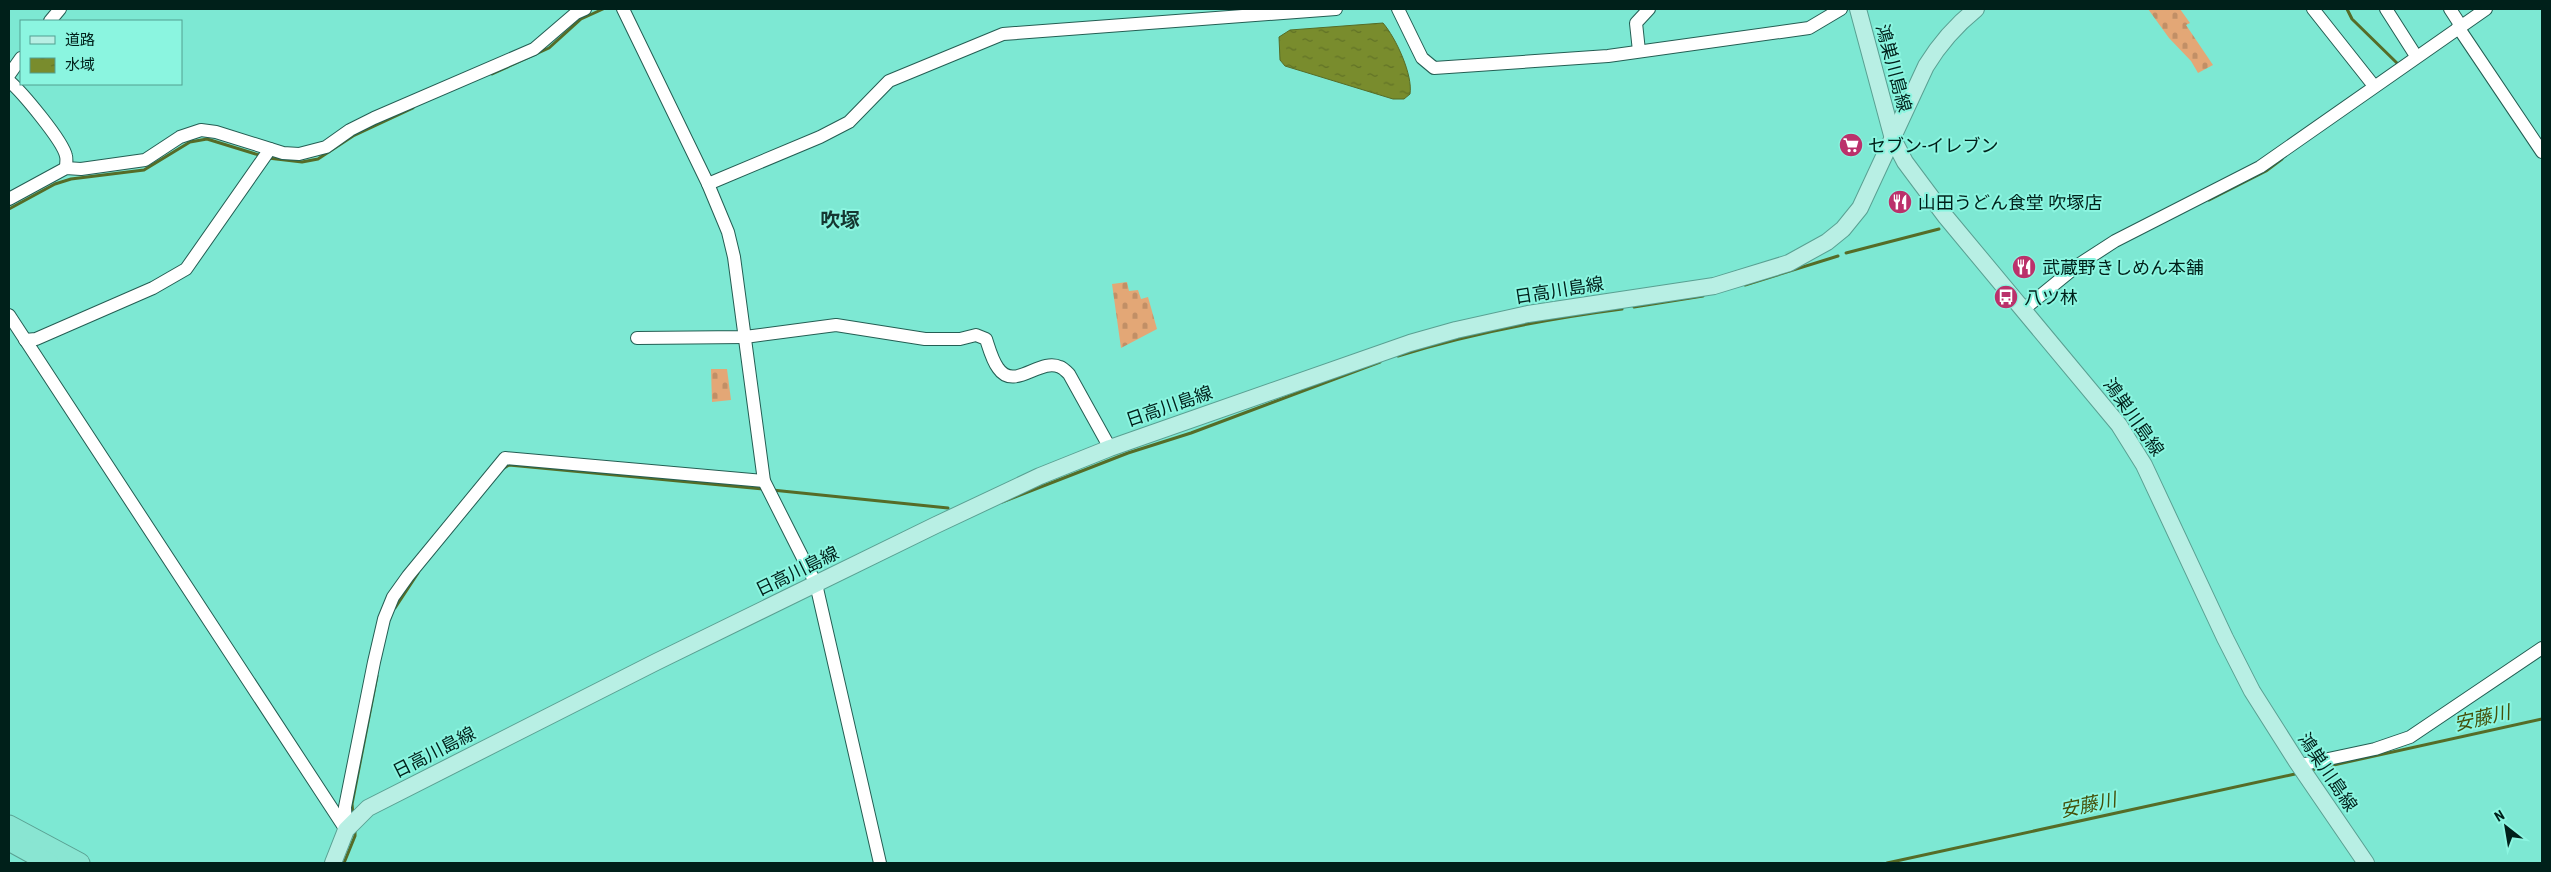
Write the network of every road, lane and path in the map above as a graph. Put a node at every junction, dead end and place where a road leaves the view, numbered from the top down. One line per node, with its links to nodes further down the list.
1 (60, 9): 14 (street)
2 (586, 9): 23 (street)
3 (623, 9): 26 (street)
4 (1336, 9): 26 (street)
5 (1398, 9): 16 (street)
6 (1648, 9): 16 (street)
7 (1840, 9): 16 (street)
8 (1858, 9): 22 (main road, 鴻巣川島線)
9 (1976, 9): 22 (main road, 日高川島線)
10 (2313, 9): 21 (street)
11 (2386, 9): 17 (street)
12 (2450, 9): 15 (street)
13 (2486, 9): 15 (street)
14 (51, 20)
15 (2459, 26): 17 (street); 24 (street)
16 (1639, 51)
17 (2416, 56): 21 (street)
18 (20, 59): 19 (street)
19 (9, 75)
20 (9, 81): 25 (street)
21 (2374, 86): 28 (street)
22 (1894, 139): 28 (main road, 鴻巣川島線); 34 (main road, 日高川島線)
23 (270, 149): 25 (street); 33 (street)
24 (2542, 152)
25 (66, 168): 27 (street)
26 (708, 184): 31 (street)
27 (9, 199)
28 (2024, 309): 38 (main road, 鴻巣川島線)
29 (9, 316): 30 (street)
30 (13, 331): 33 (street)
31 (745, 337): 32 (street); 34 (street); 35 (street)
32 (637, 338)
33 (25, 340): 40 (street)
34 (1110, 448): 36 (main road, 日高川島線)
35 (764, 481): 36 (street); 40 (street)
36 (816, 584): 40 (main road, 日高川島線); 45 (street)
37 (2542, 648): 38 (street)
38 (2300, 765): 46 (main road, 鴻巣川島線)
39 (9, 825): 43 (highway)
40 (346, 830): 44 (main road, 日高川島線)
41 (9, 841): 42 (highway)
42 (49, 863)
43 (80, 863)
44 (333, 863)
45 (880, 863)
46 (2366, 863)

